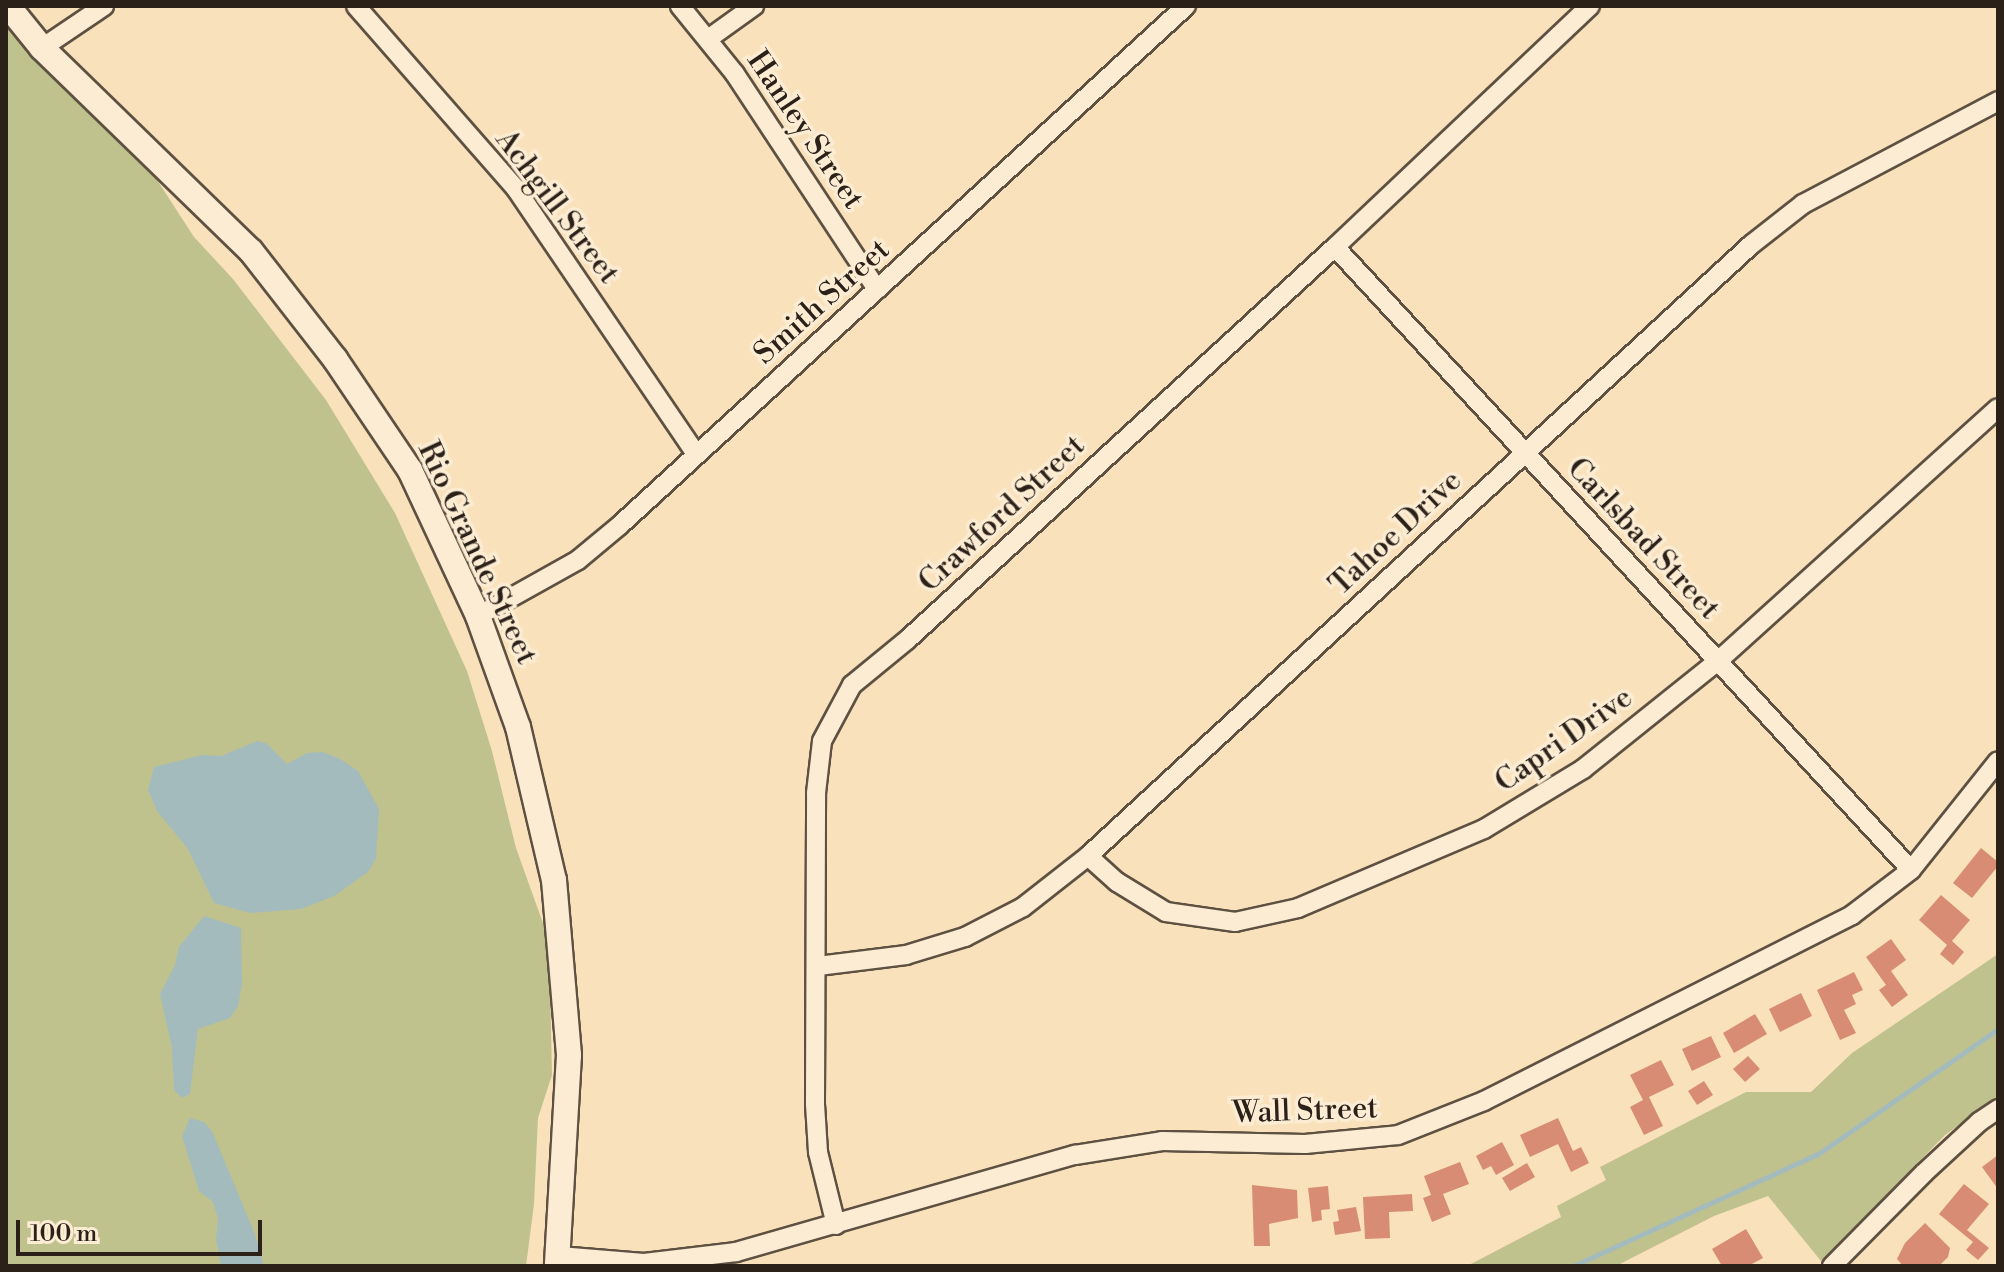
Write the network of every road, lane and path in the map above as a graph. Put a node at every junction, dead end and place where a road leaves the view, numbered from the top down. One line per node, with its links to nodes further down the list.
1 (8, 6): 9 (street, Rio Grande Street)
2 (104, 6): 9 (street)
3 (356, 6): 15 (street, Achgill Street)
4 (680, 6): 8 (street, Hanley Street)
5 (754, 6): 8 (street)
6 (1186, 6): 12 (street, Smith Street)
7 (1590, 6): 11 (street, Crawford Street)
8 (708, 39): 12 (street, Hanley Street)
9 (42, 48): 16 (street, Rio Grande Street)
10 (1998, 101): 14 (street, Tahoe Drive)
11 (1335, 247): 14 (street, Carlsbad Street); 21 (street, Crawford Street)
12 (877, 289): 15 (street, Smith Street)
13 (1998, 408): 17 (street, Capri Drive)
14 (1525, 452): 17 (street, Carlsbad Street); 19 (street, Tahoe Drive)
15 (696, 454): 16 (street, Smith Street)
16 (478, 616): 24 (street, Rio Grande Street)
17 (1718, 661): 19 (street, Capri Drive); 20 (street, Carlsbad Street)
18 (1998, 761): 20 (street, Wall Street)
19 (1088, 856): 21 (street, Tahoe Drive)
20 (1911, 870): 23 (street, Wall Street)
21 (818, 966): 23 (street, Crawford Street)
22 (1998, 1109): 25 (street)
23 (836, 1225): 24 (street, Wall Street)
24 (558, 1261)
25 (1832, 1266)

